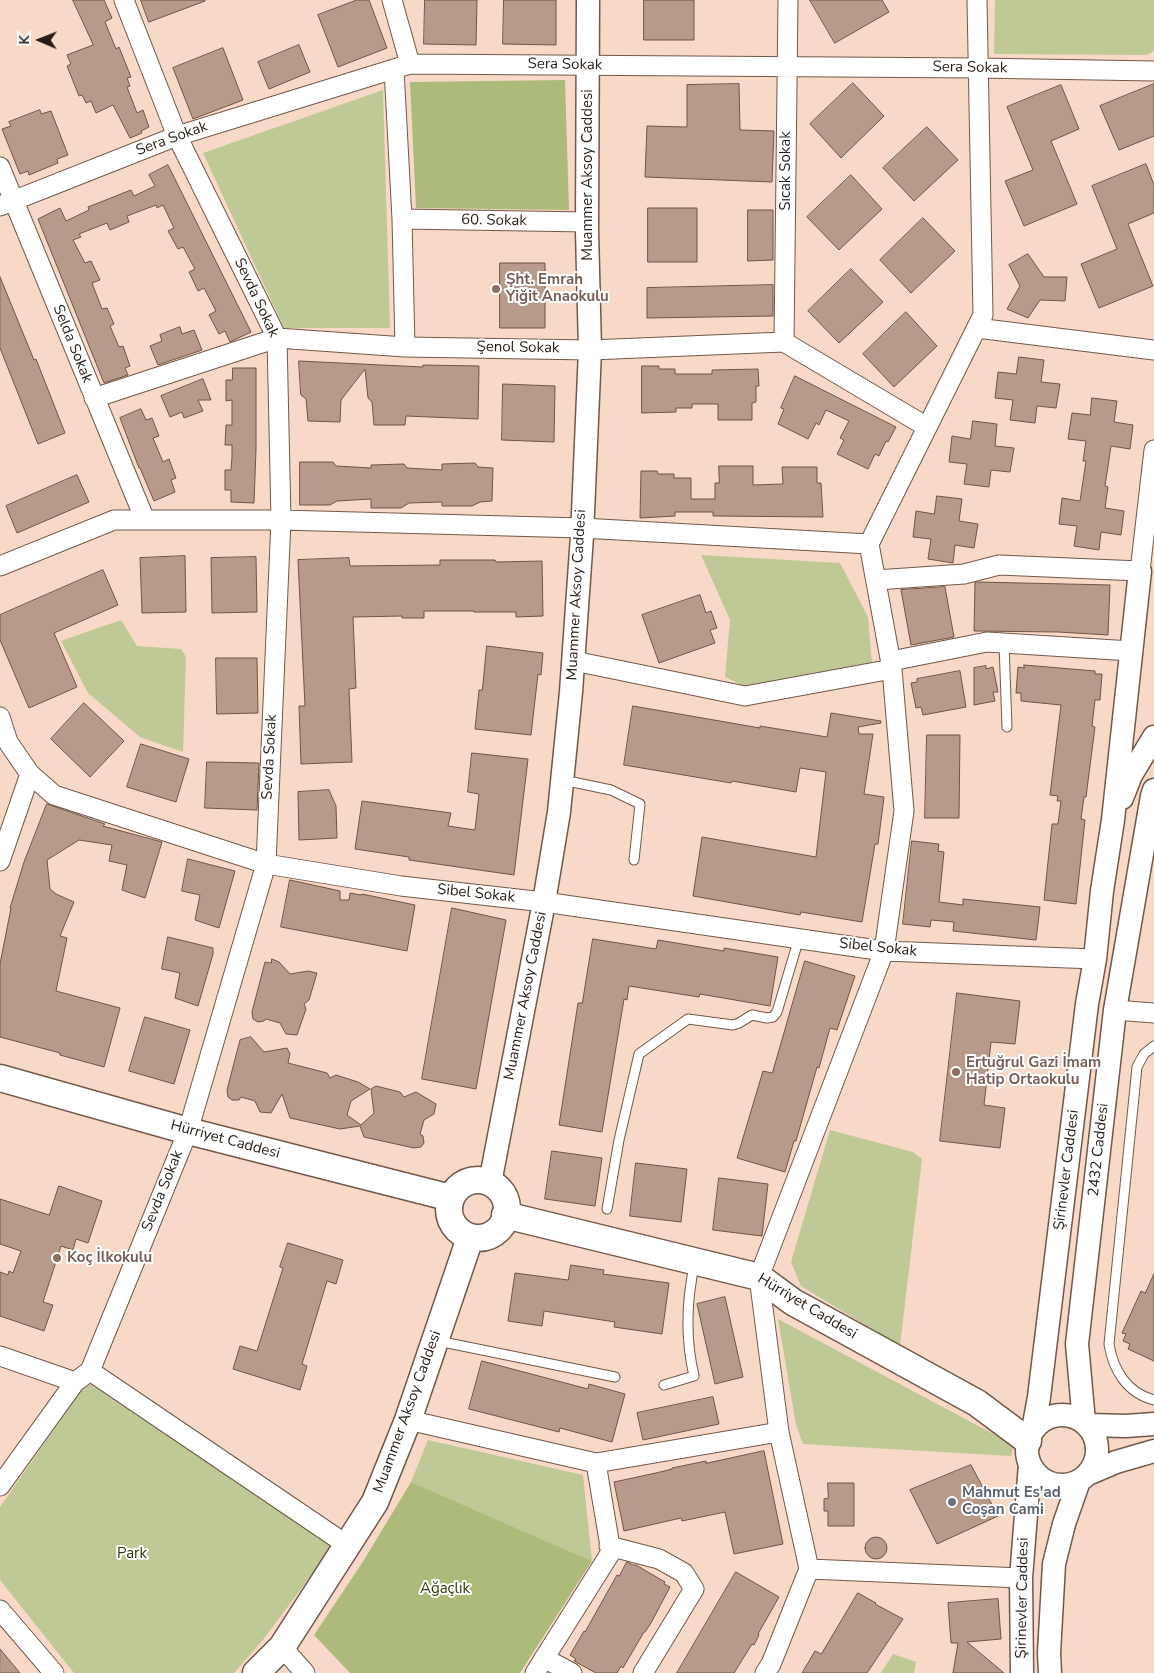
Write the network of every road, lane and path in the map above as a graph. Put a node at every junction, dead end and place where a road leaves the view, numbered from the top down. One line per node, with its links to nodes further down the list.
1 (124, 0): 11 (street, Sevda Sokak)
2 (392, 0): 6 (street)
3 (588, 0): 7 (street, Muammer Aksoy Caddesi)
4 (788, 0): 8 (street, Sıcak Sokak)
5 (977, 0): 9 (street)
6 (402, 66): 7 (street, Sera Sokak); 11 (street, Sera Sokak); 14 (street)
7 (588, 66): 8 (street, Sera Sokak); 15 (street, Muammer Aksoy Caddesi)
8 (787, 67): 9 (street, Sera Sokak); 18 (street, Sıcak Sokak)
9 (977, 68): 10 (street, Sera Sokak); 16 (street)
10 (1154, 71)
11 (177, 136): 13 (street, Sera Sokak); 17 (street, Sevda Sokak)
12 (0, 167): 13 (street, Selda Sokak)
13 (7, 203): 22 (street, Selda Sokak)
14 (402, 219): 15 (street, 60. Sokak); 19 (street)
15 (587, 222): 20 (street, Muammer Aksoy Caddesi)
16 (977, 328): 21 (street); 23 (street)
17 (277, 338): 19 (street, Şenol Sokak); 22 (street, Şenol Sokak); 26 (street, Sevda Sokak)
18 (784, 342): 20 (street, Şenol Sokak); 23 (street)
19 (405, 346): 20 (street, Şenol Sokak)
20 (590, 350): 27 (street, Muammer Aksoy Caddesi)
21 (1154, 350)
22 (94, 398): 25 (street, Selda Sokak)
23 (927, 427): 28 (street)
24 (1154, 450): 30 (street)
25 (145, 520): 26 (street); 29 (street)
26 (281, 520): 27 (street); 46 (street, Sevda Sokak)
27 (582, 528): 28 (street); 35 (street, Muammer Aksoy Caddesi)
28 (869, 544): 31 (street)
29 (0, 566)
30 (1140, 571): 31 (street); 32 (street); 34 (street)
31 (876, 580): 36 (street)
32 (1154, 605)
33 (1004, 644): 34 (street); 36 (street); 38 (lane)
34 (1131, 651): 43 (street)
35 (574, 661): 36 (street); 41 (street, Muammer Aksoy Caddesi)
36 (892, 665): 49 (street)
37 (0, 717): 40 (street, Sibel Sokak)
38 (1007, 727)
39 (1154, 737): 43 (street)
40 (30, 774): 45 (street); 46 (street, Sibel Sokak)
41 (562, 780): 44 (lane); 47 (street, Muammer Aksoy Caddesi)
42 (1154, 790): 51 (street, 2432 Caddesi)
43 (1113, 820): 50 (street, Şirinevler Caddesi)
44 (634, 860)
45 (0, 861)
46 (266, 864): 47 (street, Sibel Sokak); 55 (street, Sevda Sokak)
47 (544, 902): 48 (street, Sibel Sokak); 56 (street, Muammer Aksoy Caddesi)
48 (799, 938): 49 (street, Sibel Sokak); 58 (lane)
49 (884, 951): 50 (street, Sibel Sokak); 62 (street)
50 (1095, 959): 74 (street, Şirinevler Caddesi)
51 (1115, 1010): 52 (street); 71 (street, 2432 Caddesi)
52 (1154, 1013)
53 (1154, 1046): 69 (lane)
54 (0, 1078): 55 (main road, Hürriyet Caddesi)
55 (188, 1131): 57 (main road, Hürriyet Caddesi); 65 (street, Sevda Sokak)
56 (490, 1183): 57 (main road); 59 (main road)
57 (451, 1198): 60 (main road)
58 (606, 1209)
59 (505, 1215): 60 (main road); 61 (main road, Hürriyet Caddesi)
60 (470, 1238): 63 (main road, Muammer Aksoy Caddesi)
61 (695, 1261): 62 (main road, Hürriyet Caddesi); 68 (lane)
62 (759, 1277): 73 (street); 74 (main road, Hürriyet Caddesi)
63 (435, 1340): 66 (lane); 70 (main road, Muammer Aksoy Caddesi)
64 (0, 1356): 67 (street)
65 (90, 1371): 67 (street); 79 (street)
66 (615, 1378)
67 (75, 1382): 78 (street)
68 (664, 1385)
69 (1154, 1400)
70 (408, 1420): 76 (street); 79 (main road, Muammer Aksoy Caddesi)
71 (1086, 1423): 72 (street); 74 (street); 77 (street, Şirinevler Caddesi)
72 (1154, 1424)
73 (779, 1432): 76 (street); 81 (street)
74 (1030, 1445): 77 (street); 82 (street, Şirinevler Caddesi)
75 (1154, 1451): 77 (street)
76 (596, 1463): 80 (street)
77 (1084, 1477): 93 (street, Şirinevler Caddesi)
78 (0, 1486)
79 (347, 1544): 84 (main road, Muammer Aksoy Caddesi)
80 (609, 1546): 85 (street); 90 (street)
81 (809, 1570): 82 (street); 91 (street)
82 (1021, 1578): 92 (street, Şirinevler Caddesi)
83 (0, 1610): 86 (street)
84 (282, 1647): 87 (main road, Muammer Aksoy Caddesi); 88 (street)
85 (540, 1666): 89 (street)
86 (54, 1673)
87 (256, 1673)
88 (305, 1673)
89 (572, 1673)
90 (643, 1673)
91 (765, 1673)
92 (1022, 1673)
93 (1050, 1673)

